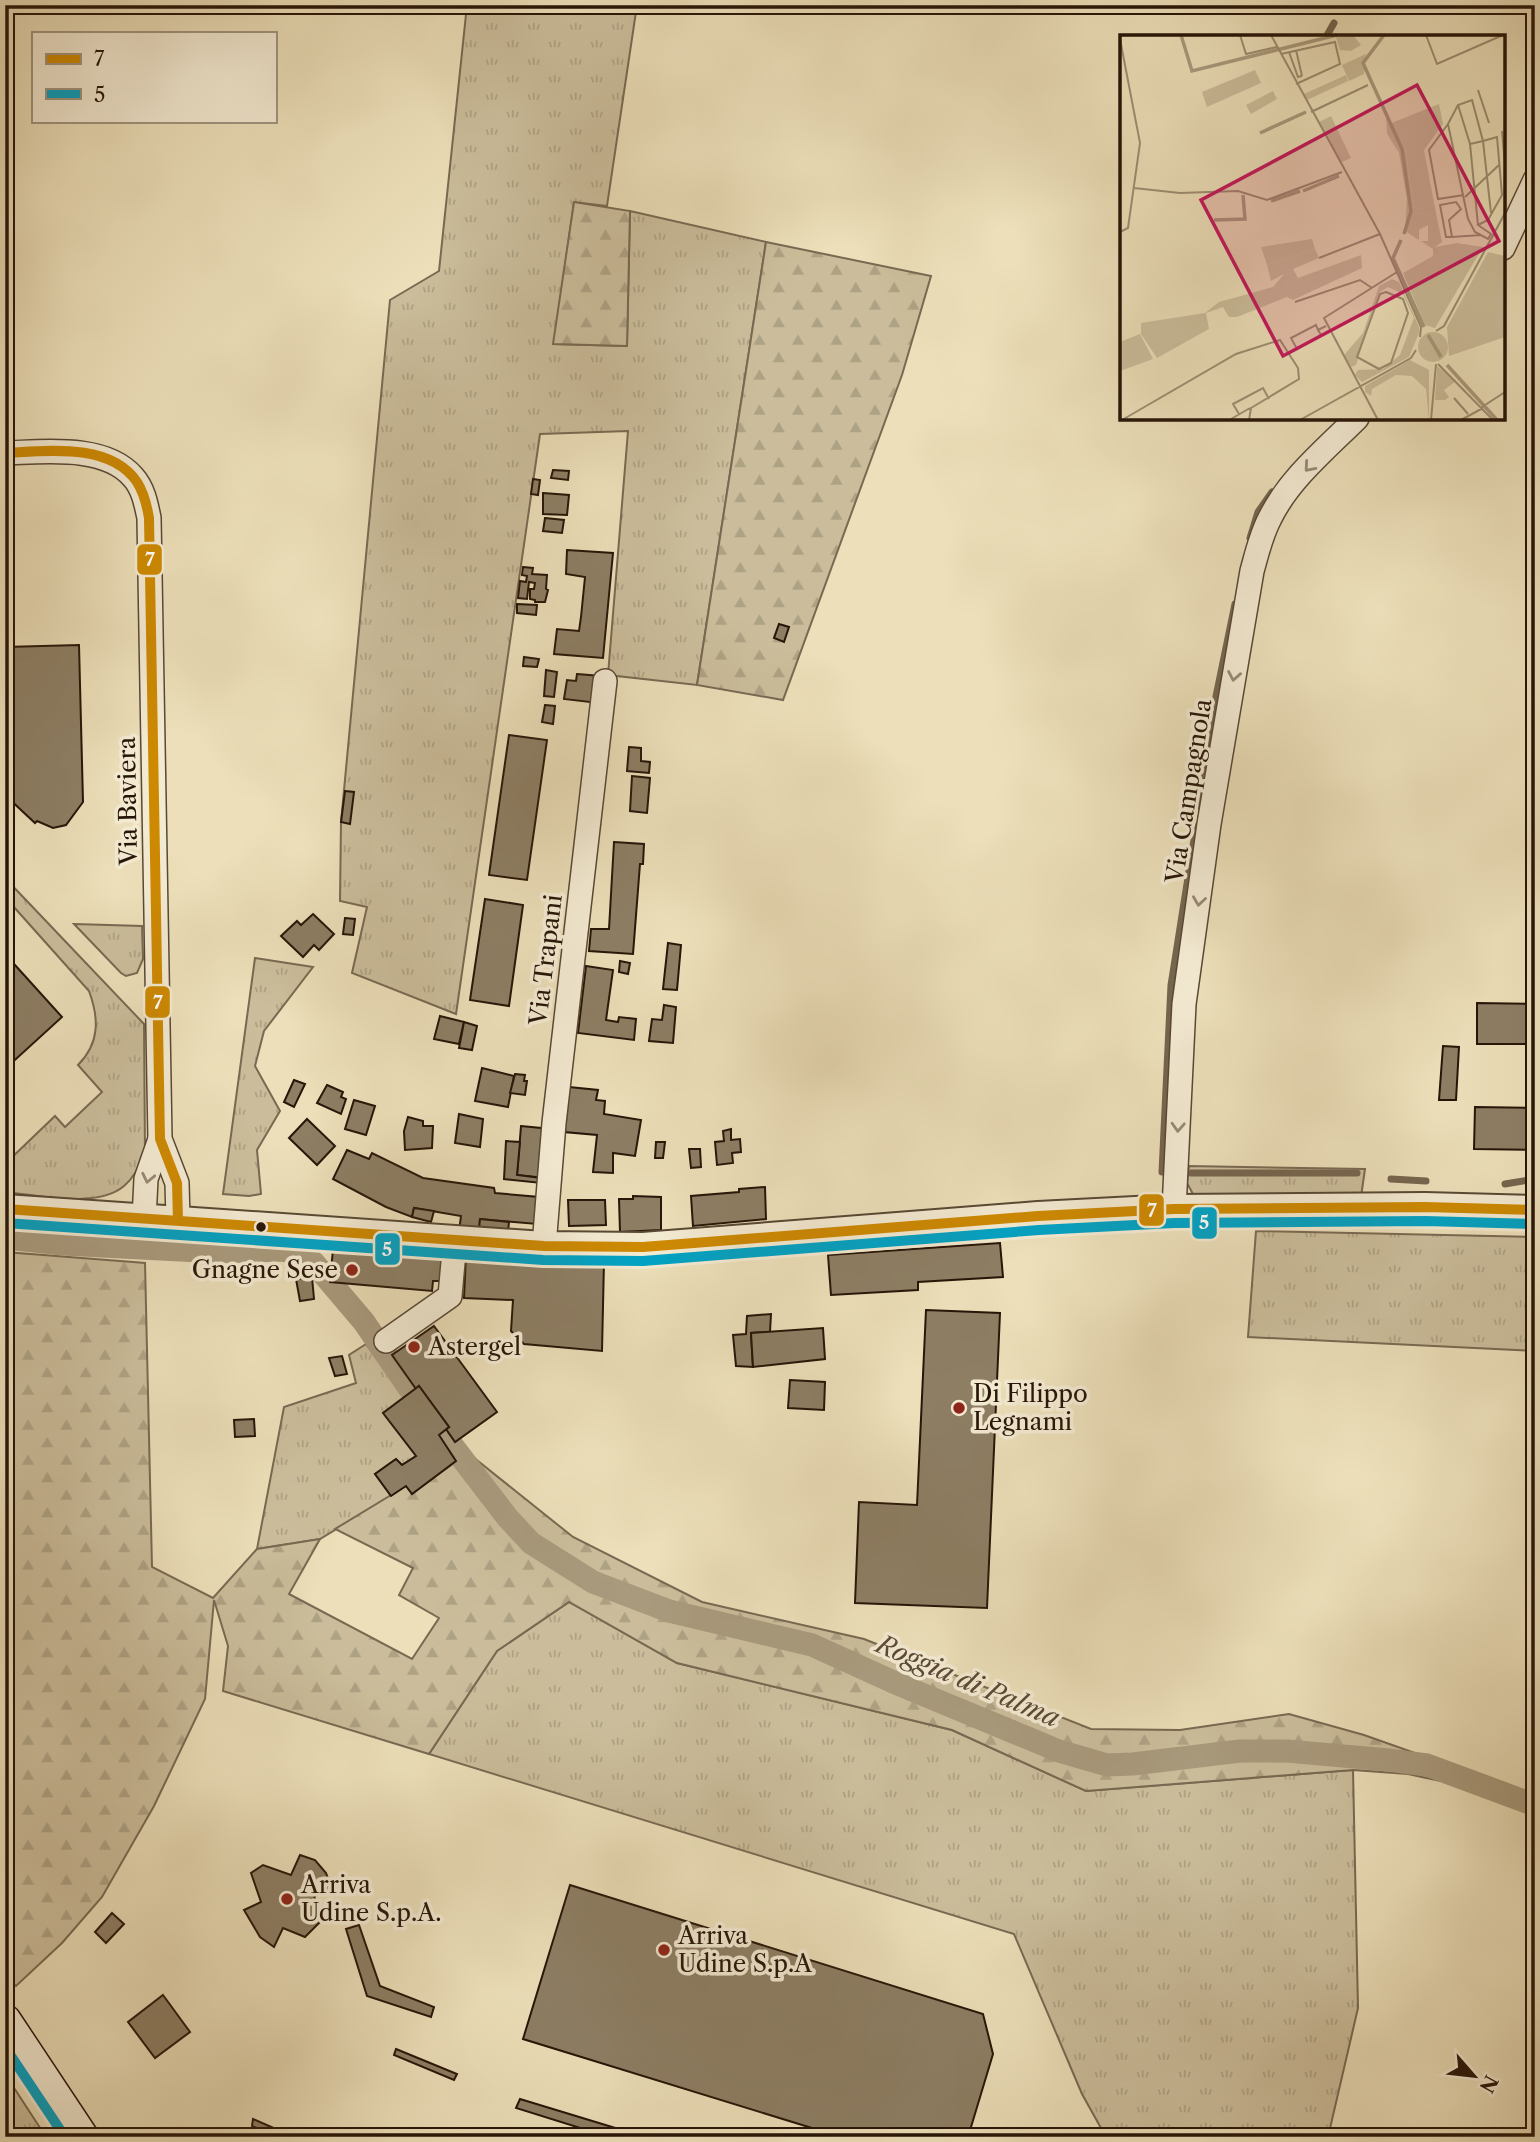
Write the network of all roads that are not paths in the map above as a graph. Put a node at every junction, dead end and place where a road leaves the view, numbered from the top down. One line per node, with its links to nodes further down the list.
1 (1535, 180): 2 (street)
2 (1505, 244)
3 (1355, 420): 8 (street, Via Campagnola, one-way to 8)
4 (5, 453): 6 (street, Via Baviera)
5 (605, 681): 13 (street, Via Trapani)
6 (160, 1139): 10 (street, Via Baviera, one-way to 10); 11 (street, Via Baviera)
7 (5, 1209): 10 (street)
8 (1174, 1209): 9 (street); 13 (street)
9 (1535, 1210)
10 (144, 1219): 11 (street)
11 (178, 1220): 12 (street)
12 (455, 1240): 13 (street); 14 (street)
13 (544, 1246)
14 (386, 1341)
15 (5, 2021): 16 (main road)
16 (82, 2137)

